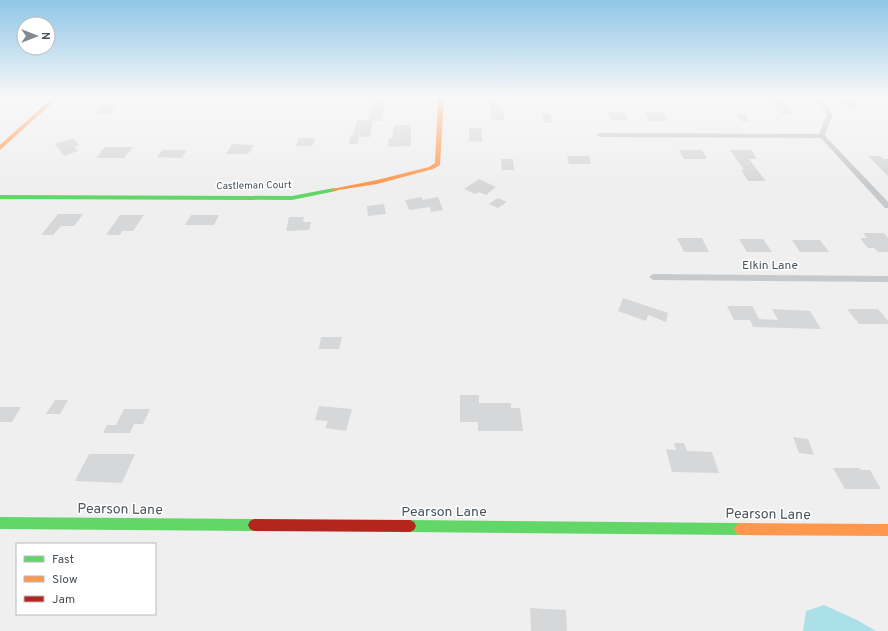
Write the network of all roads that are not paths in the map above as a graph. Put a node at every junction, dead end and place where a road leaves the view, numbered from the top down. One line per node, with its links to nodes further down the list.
1 (23, 127): 6 (street)
2 (440, 127): 7 (street, Castleman Court)
3 (826, 127): 5 (street)
4 (600, 135): 5 (street)
5 (823, 136): 8 (street)
6 (0, 148)
7 (0, 197)
8 (888, 206)
9 (653, 277): 10 (street, Elkin Lane)
10 (888, 279)
11 (0, 523): 12 (street, Pearson Lane)
12 (888, 530)

